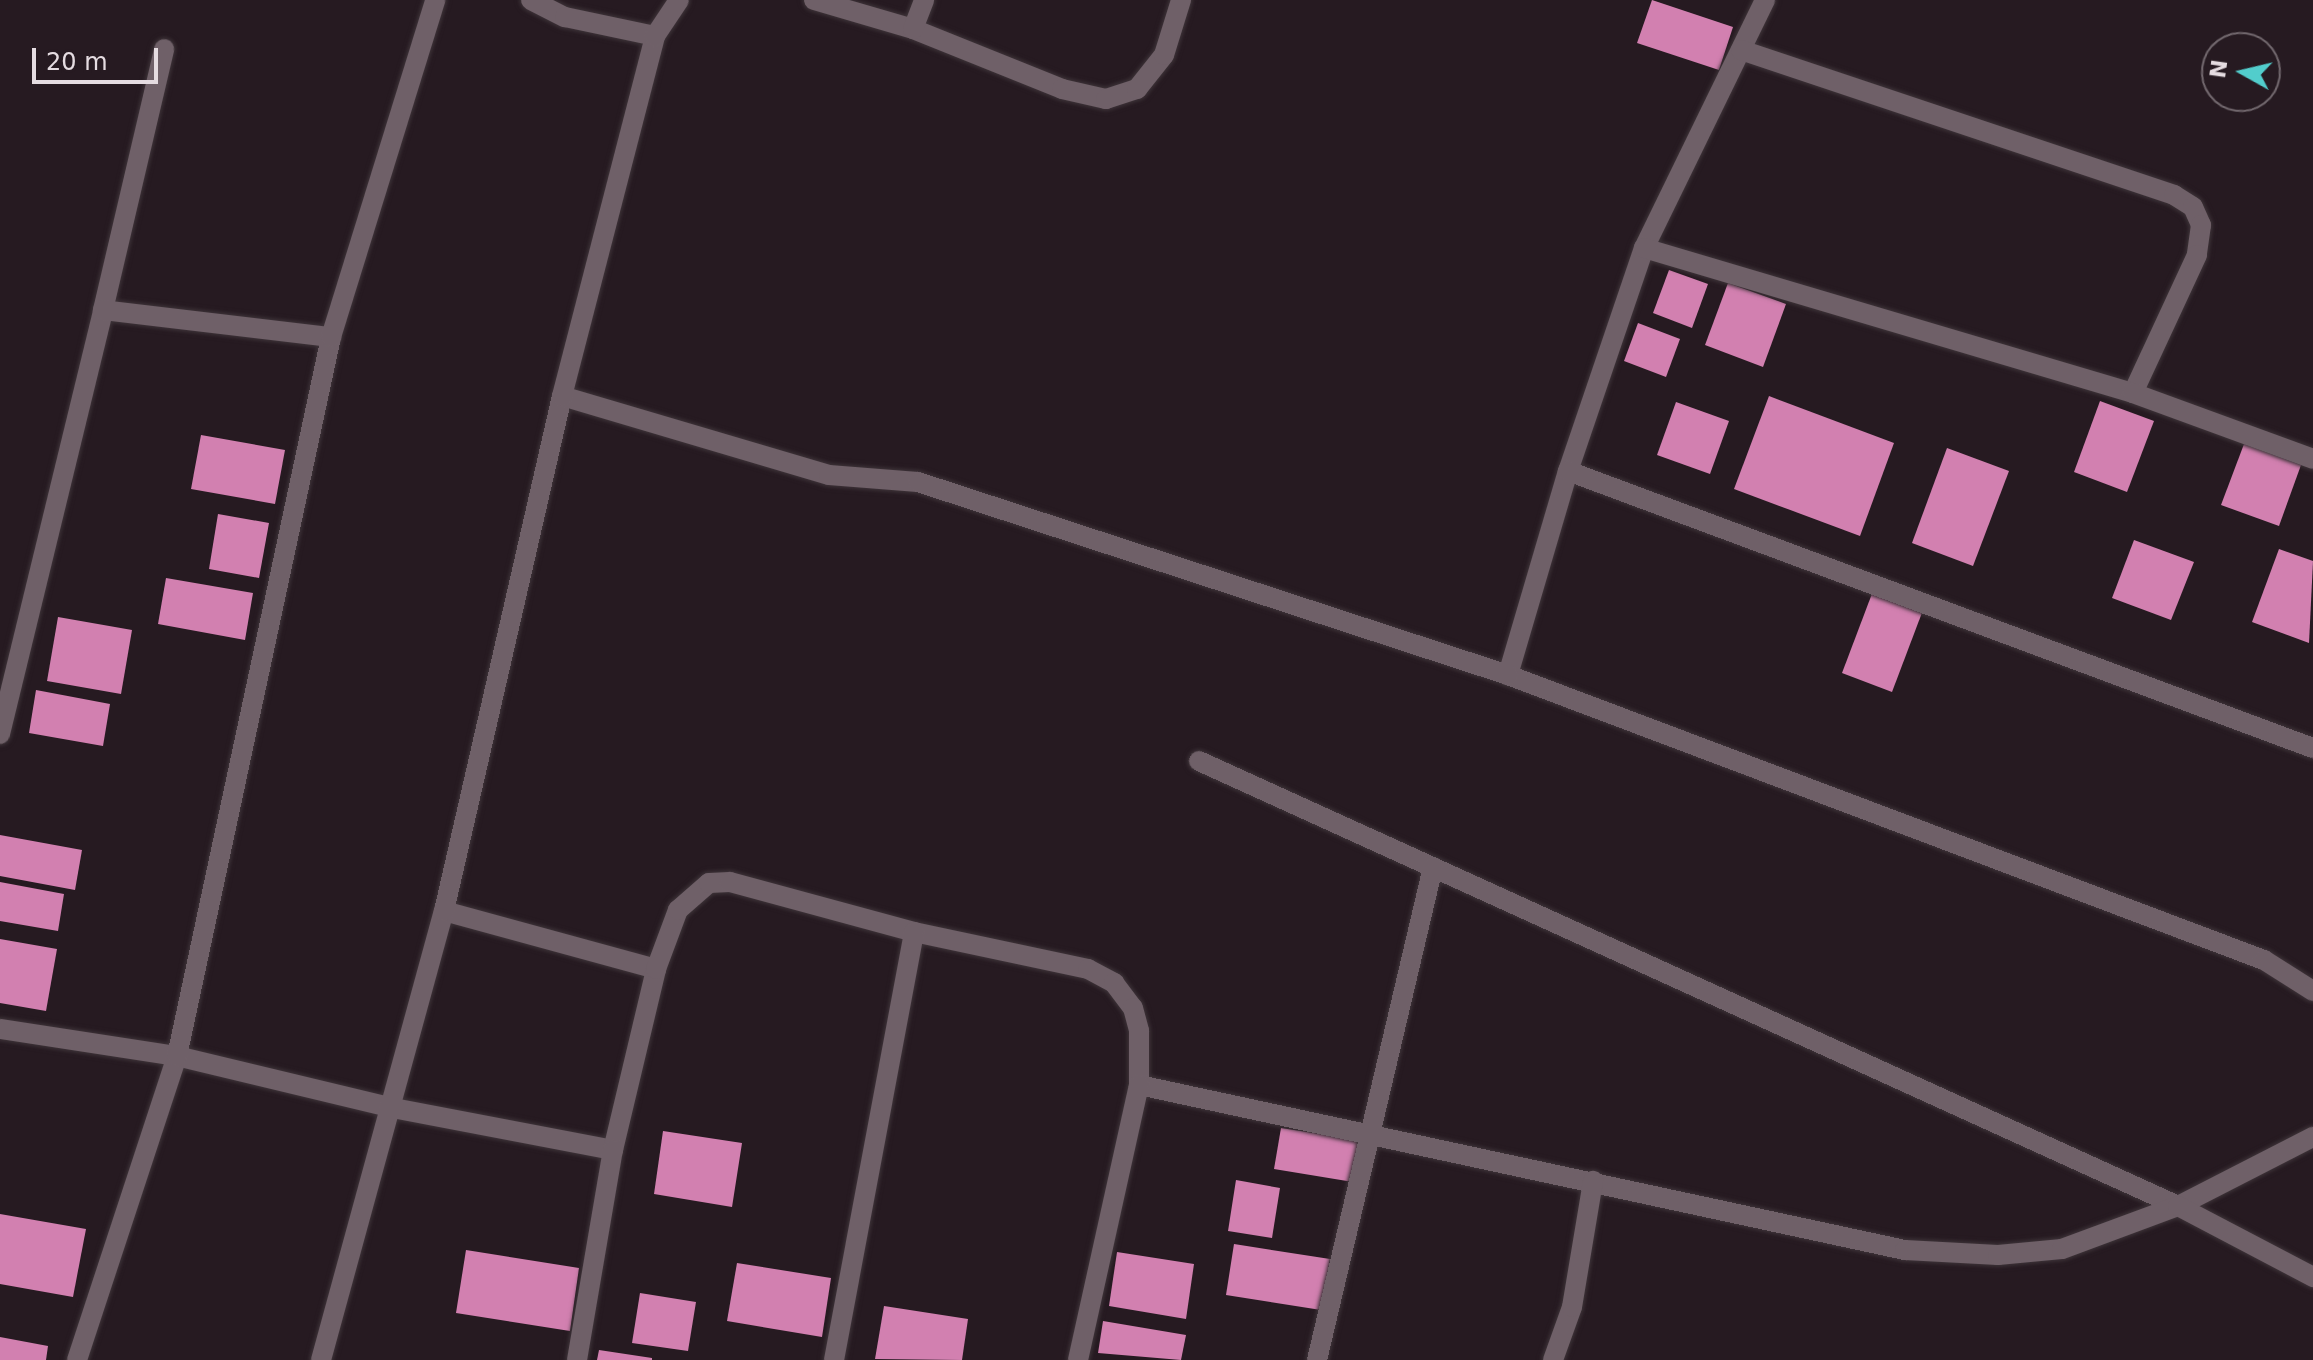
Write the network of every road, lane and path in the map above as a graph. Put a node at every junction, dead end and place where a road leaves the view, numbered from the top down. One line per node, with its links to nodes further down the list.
1 (435, 0): 14 (street)
2 (531, 0): 9 (street)
3 (679, 0): 9 (street)
4 (814, 0): 8 (street)
5 (924, 0): 8 (street)
6 (1181, 0): 8 (street)
7 (1765, 0): 11 (street)
8 (913, 29)
9 (655, 36): 16 (street)
10 (164, 49): 13 (street)
11 (1741, 50): 12 (street); 15 (street)
12 (1644, 248): 15 (street); 18 (street)
13 (103, 310): 14 (street); 20 (street)
14 (331, 337): 29 (street)
15 (2133, 393): 17 (street)
16 (562, 396): 19 (street); 24 (street)
17 (2313, 459)
18 (1568, 471): 19 (street); 21 (street)
19 (1508, 675): 27 (street)
20 (0, 734)
21 (2313, 748)
22 (1199, 761): 23 (street)
23 (1433, 867): 32 (street); 36 (street)
24 (444, 911): 26 (street); 31 (street)
25 (914, 932): 26 (street); 30 (street); 41 (street)
26 (656, 969): 34 (street)
27 (2313, 991)
28 (0, 1029): 29 (street)
29 (177, 1056): 31 (street); 38 (street)
30 (1139, 1085): 32 (street); 42 (street)
31 (393, 1108): 34 (street); 39 (street)
32 (1367, 1134): 35 (street); 43 (street)
33 (2313, 1137): 36 (street)
34 (613, 1150): 40 (street)
35 (1593, 1181): 36 (street); 44 (street)
36 (2178, 1206): 37 (street)
37 (2313, 1277)
38 (77, 1360)
39 (321, 1360)
40 (577, 1360)
41 (834, 1360)
42 (1078, 1360)
43 (1317, 1360)
44 (1553, 1360)

